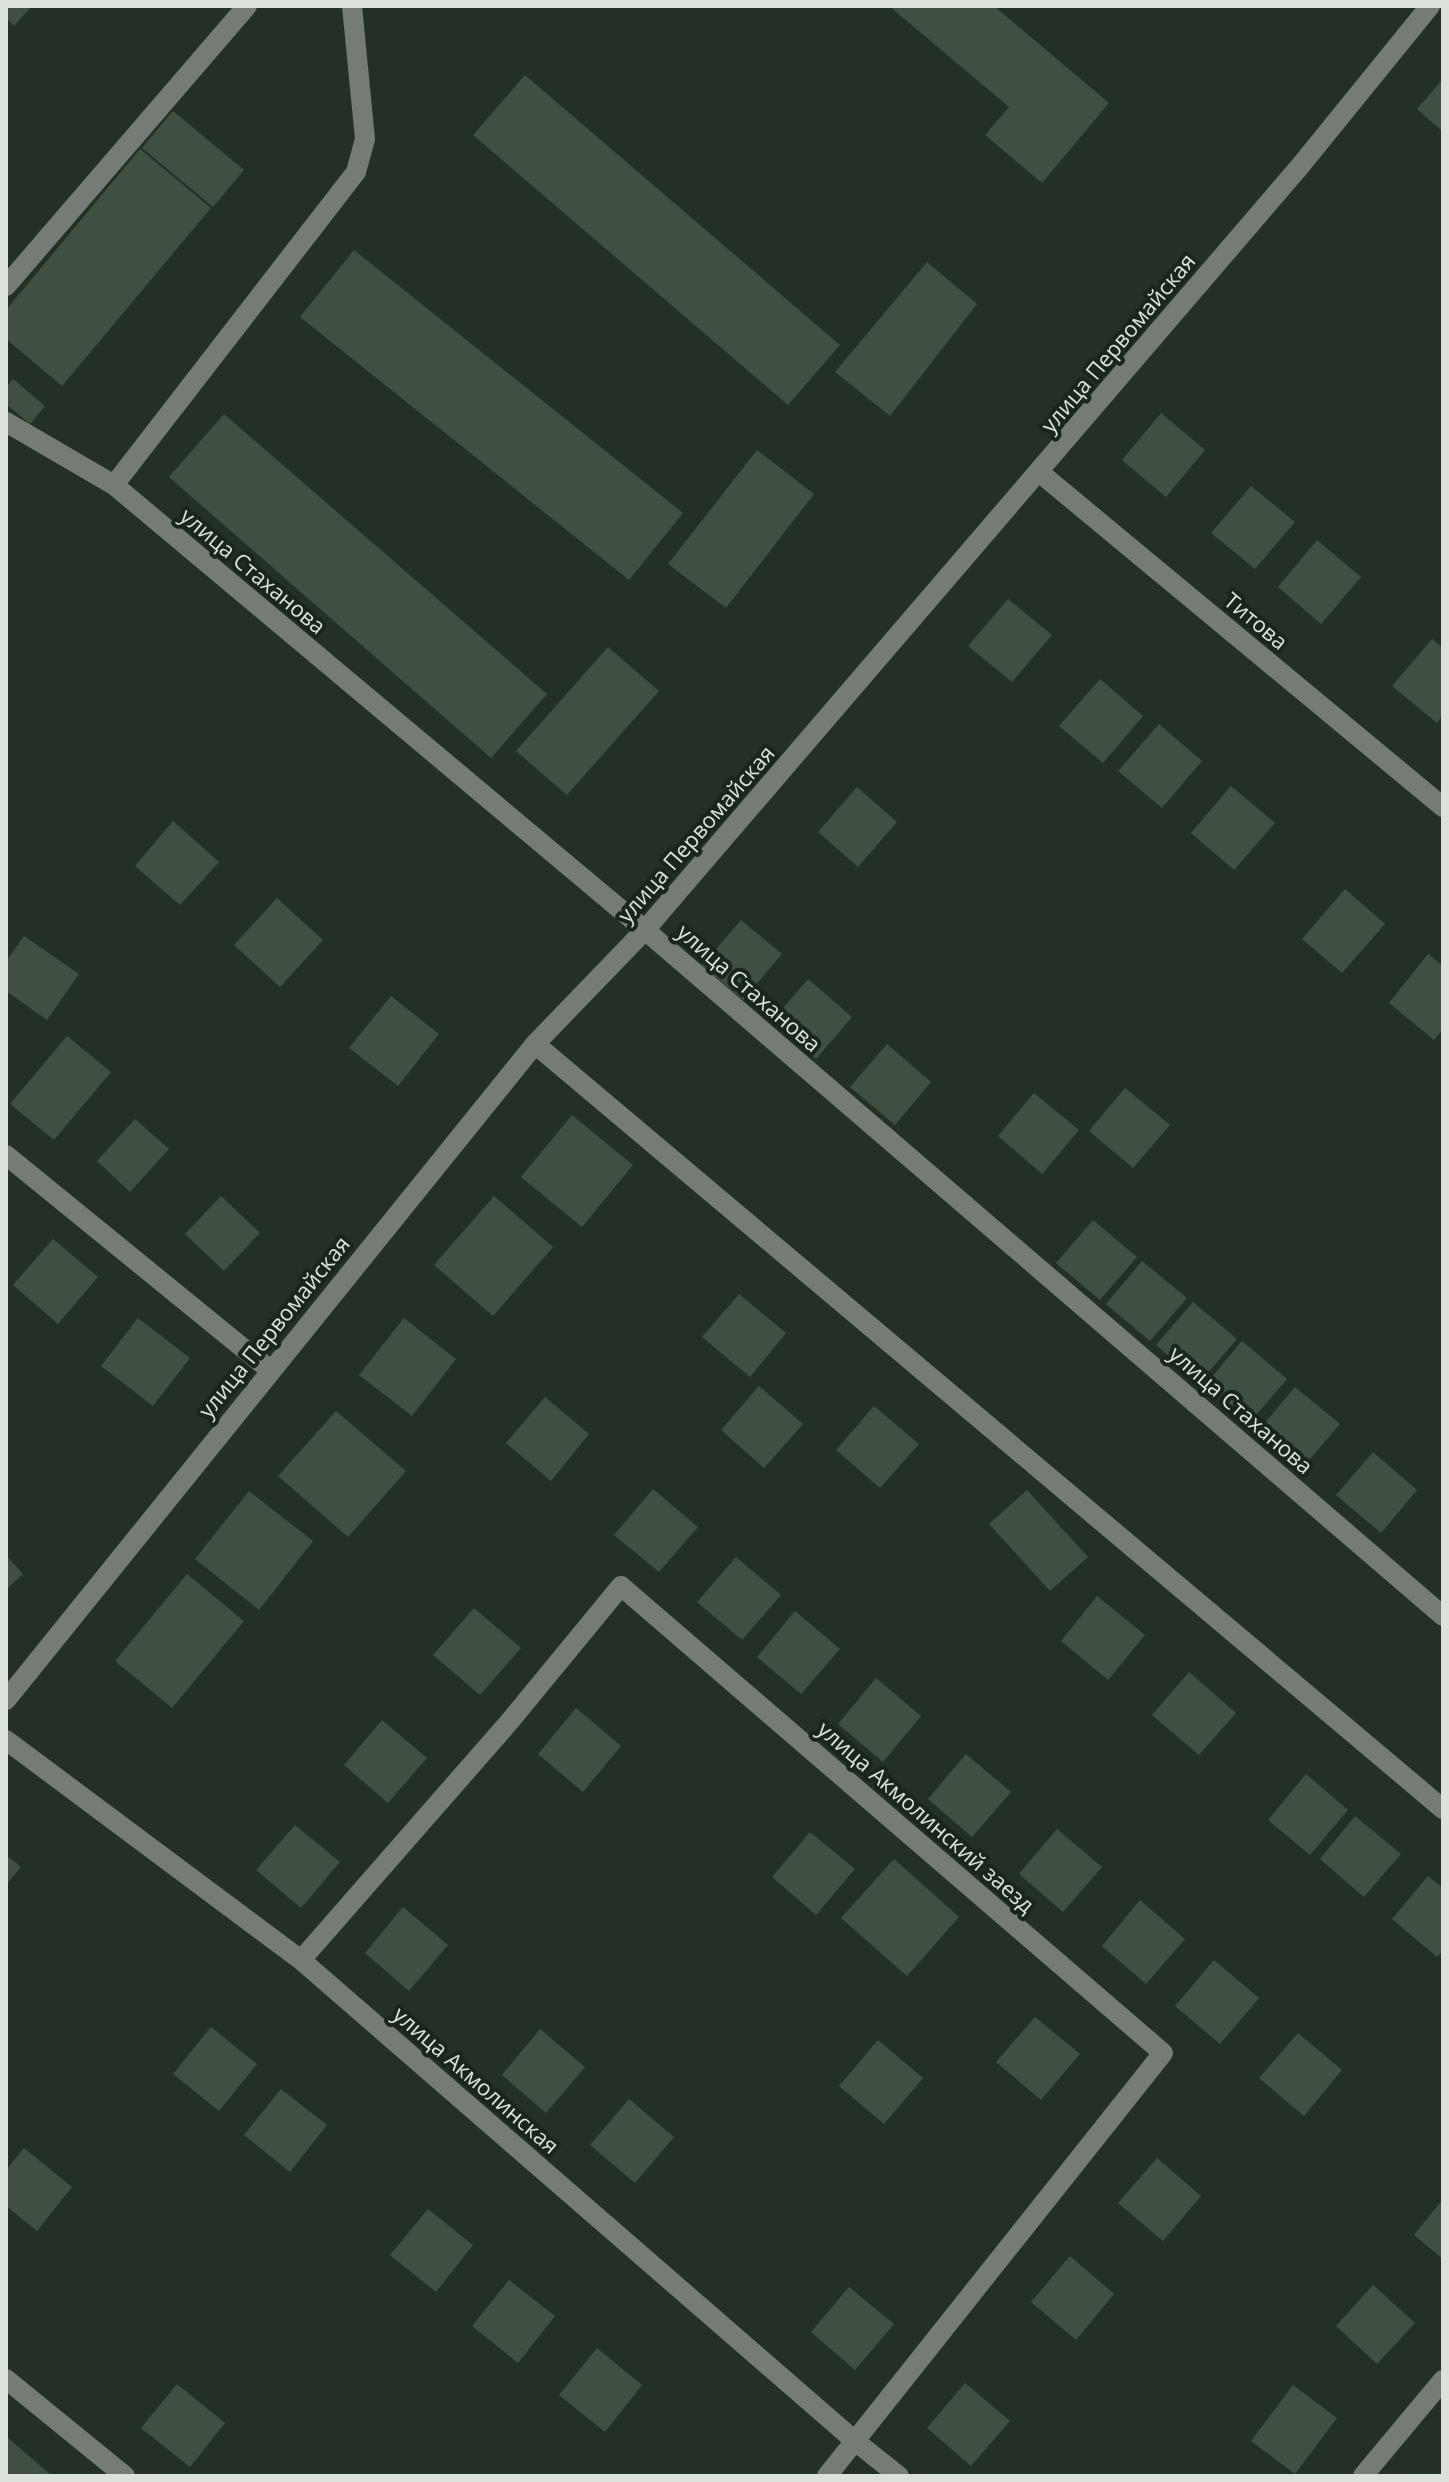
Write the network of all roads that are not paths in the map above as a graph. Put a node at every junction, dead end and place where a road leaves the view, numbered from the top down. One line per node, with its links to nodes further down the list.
1 (247, 6): 4 (street)
2 (352, 6): 7 (street)
3 (1430, 6): 6 (street, улица Первомайская)
4 (6, 286)
5 (6, 422): 7 (street, улица Стаханова)
6 (1039, 472): 8 (street, Титова); 9 (street, улица Первомайская)
7 (114, 485): 9 (street, улица Стаханова)
8 (1443, 807)
9 (645, 930): 10 (street, улица Первомайская); 13 (street, улица Стаханова)
10 (535, 1044): 12 (street, улица Первомайская); 16 (street)
11 (6, 1155): 12 (street)
12 (270, 1370): 14 (street, улица Первомайская)
13 (1443, 1616)
14 (6, 1700)
15 (6, 1740): 17 (street, улица Акмолинская)
16 (1443, 1809)
17 (301, 1960): 20 (street, улица Акмолинская); 20 (street, улица Акмолинский заезд)
18 (6, 2379): 21 (street)
19 (1443, 2380): 24 (street)
20 (855, 2441): 22 (street, улица Акмолинский заезд); 23 (street, улица Акмолинская)
21 (125, 2476)
22 (827, 2476)
23 (899, 2476)
24 (1363, 2476)

